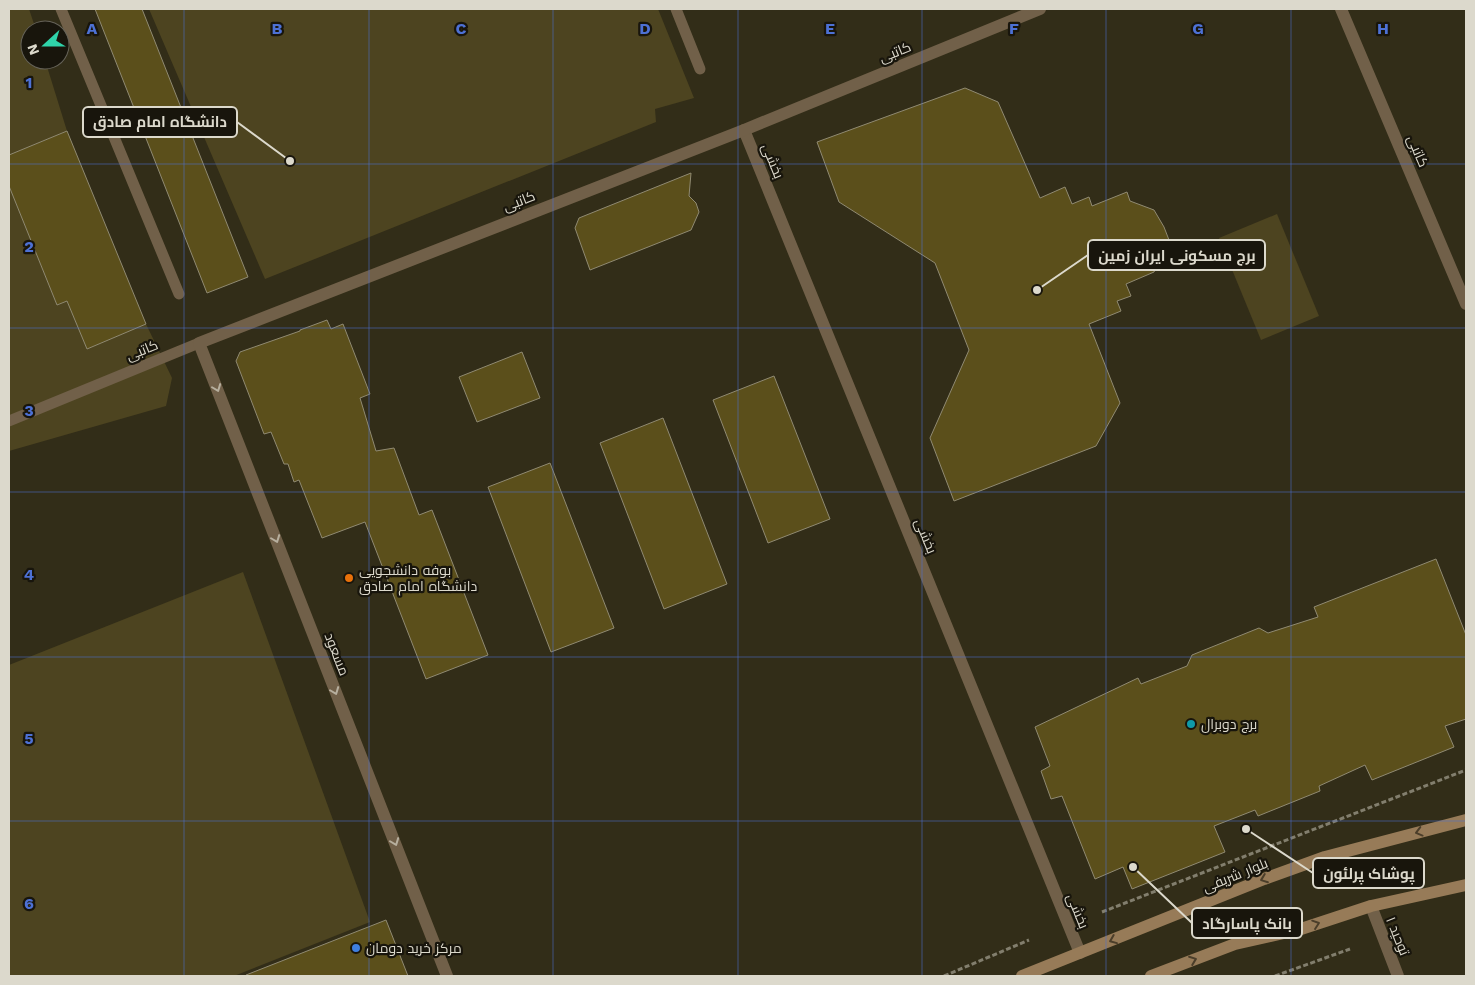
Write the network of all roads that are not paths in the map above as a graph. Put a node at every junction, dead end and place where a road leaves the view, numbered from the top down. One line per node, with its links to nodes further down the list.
1 (61, 9): 7 (lane)
2 (676, 9): 5 (lane)
3 (1040, 9): 6 (street, کاتبی)
4 (1341, 9): 8 (street, کاتبی)
5 (700, 69)
6 (744, 130): 9 (street, کاتبی); 16 (street, بخشی)
7 (179, 294)
8 (1466, 304)
9 (199, 343): 10 (lane, کاتبی); 17 (street, مسعود, one-way to 17)
10 (9, 421)
11 (1466, 809): 13 (main road)
12 (1466, 820): 13 (main road, بلوار شریفی)
13 (1452, 823): 16 (main road, بلوار شریفی, one-way to 16)
14 (1466, 885): 15 (main road)
15 (1371, 906): 19 (main road, one-way to 15); 20 (street, توحید ۱)
16 (1080, 953): 18 (main road, بلوار شریفی)
17 (447, 976)
18 (1022, 976)
19 (1151, 976)
20 (1398, 976)

